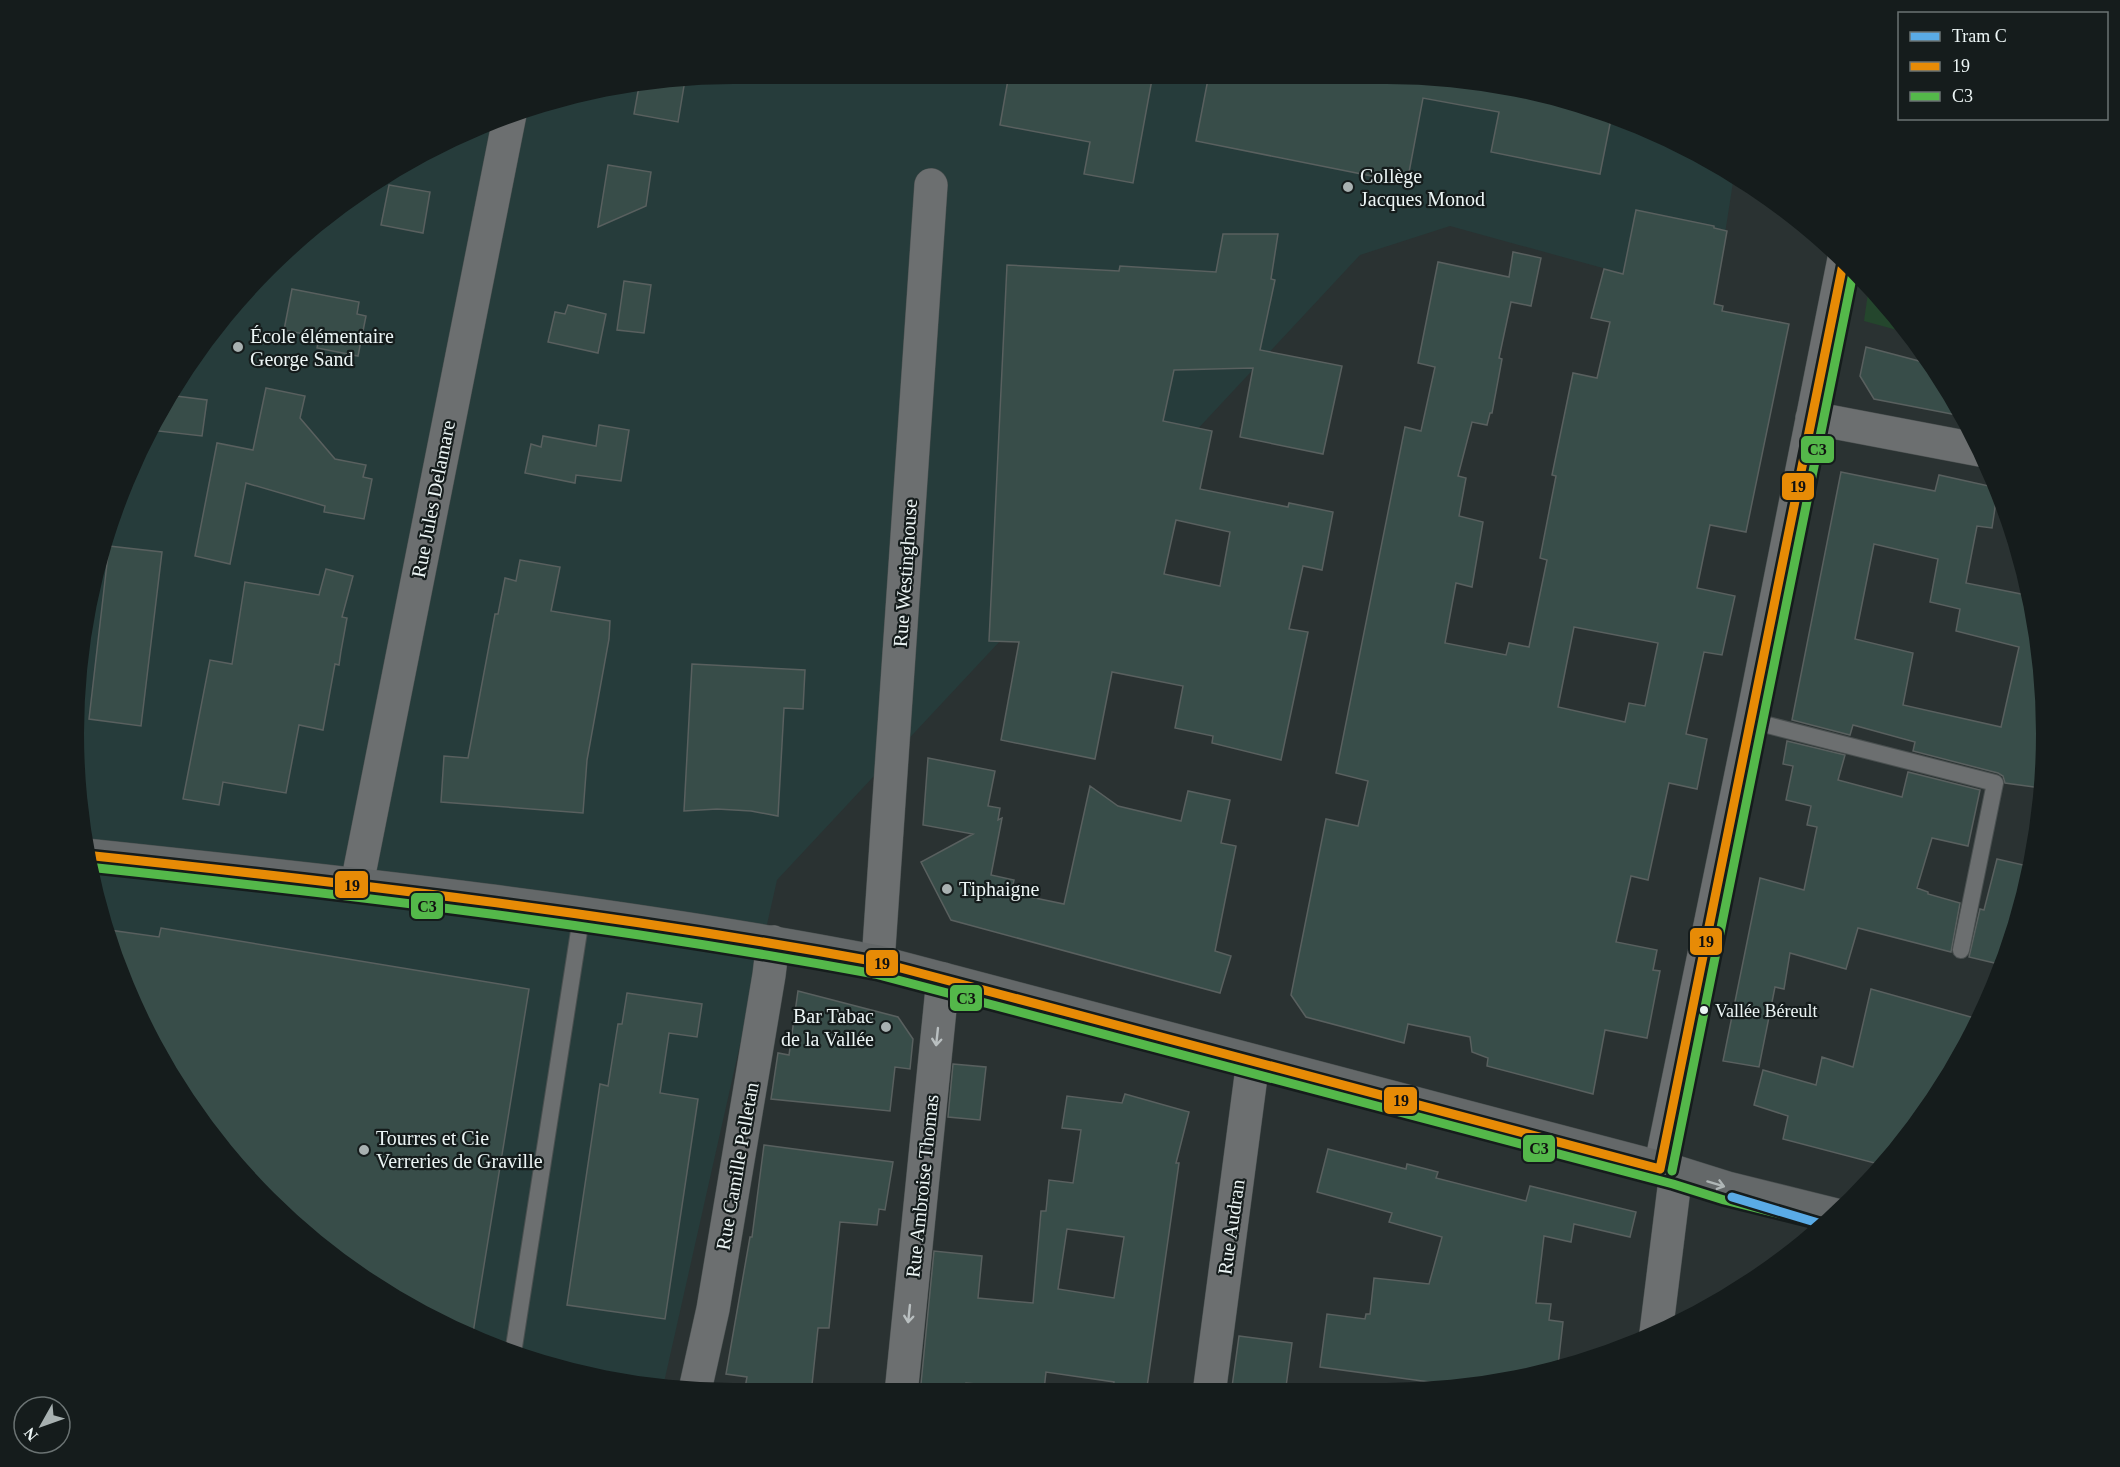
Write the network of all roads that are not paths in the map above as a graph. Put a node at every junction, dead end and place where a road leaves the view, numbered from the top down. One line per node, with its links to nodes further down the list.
1 (508, 124): 8 (street, Rue Jules Delamare)
2 (931, 185): 12 (street, Rue Westinghouse)
3 (1842, 270): 4 (street)
4 (1812, 417): 5 (street); 6 (street)
5 (1970, 448)
6 (1752, 721): 11 (lane); 15 (street)
7 (95, 856): 8 (street)
8 (357, 884): 9 (street)
9 (582, 912): 10 (street); 18 (lane)
10 (773, 942): 12 (street); 19 (street, Rue Camille Pelletan)
11 (1961, 950)
12 (878, 962): 13 (street)
13 (943, 979): 14 (street); 20 (street, Rue Ambroise Thomas, one-way to 20)
14 (1253, 1061): 15 (street); 21 (street, Rue Audran)
15 (1668, 1171): 16 (street, one-way to 16); 17 (street)
16 (1825, 1212)
17 (1657, 1324)
18 (514, 1345)
19 (697, 1382)
20 (902, 1383)
21 (1210, 1383)

